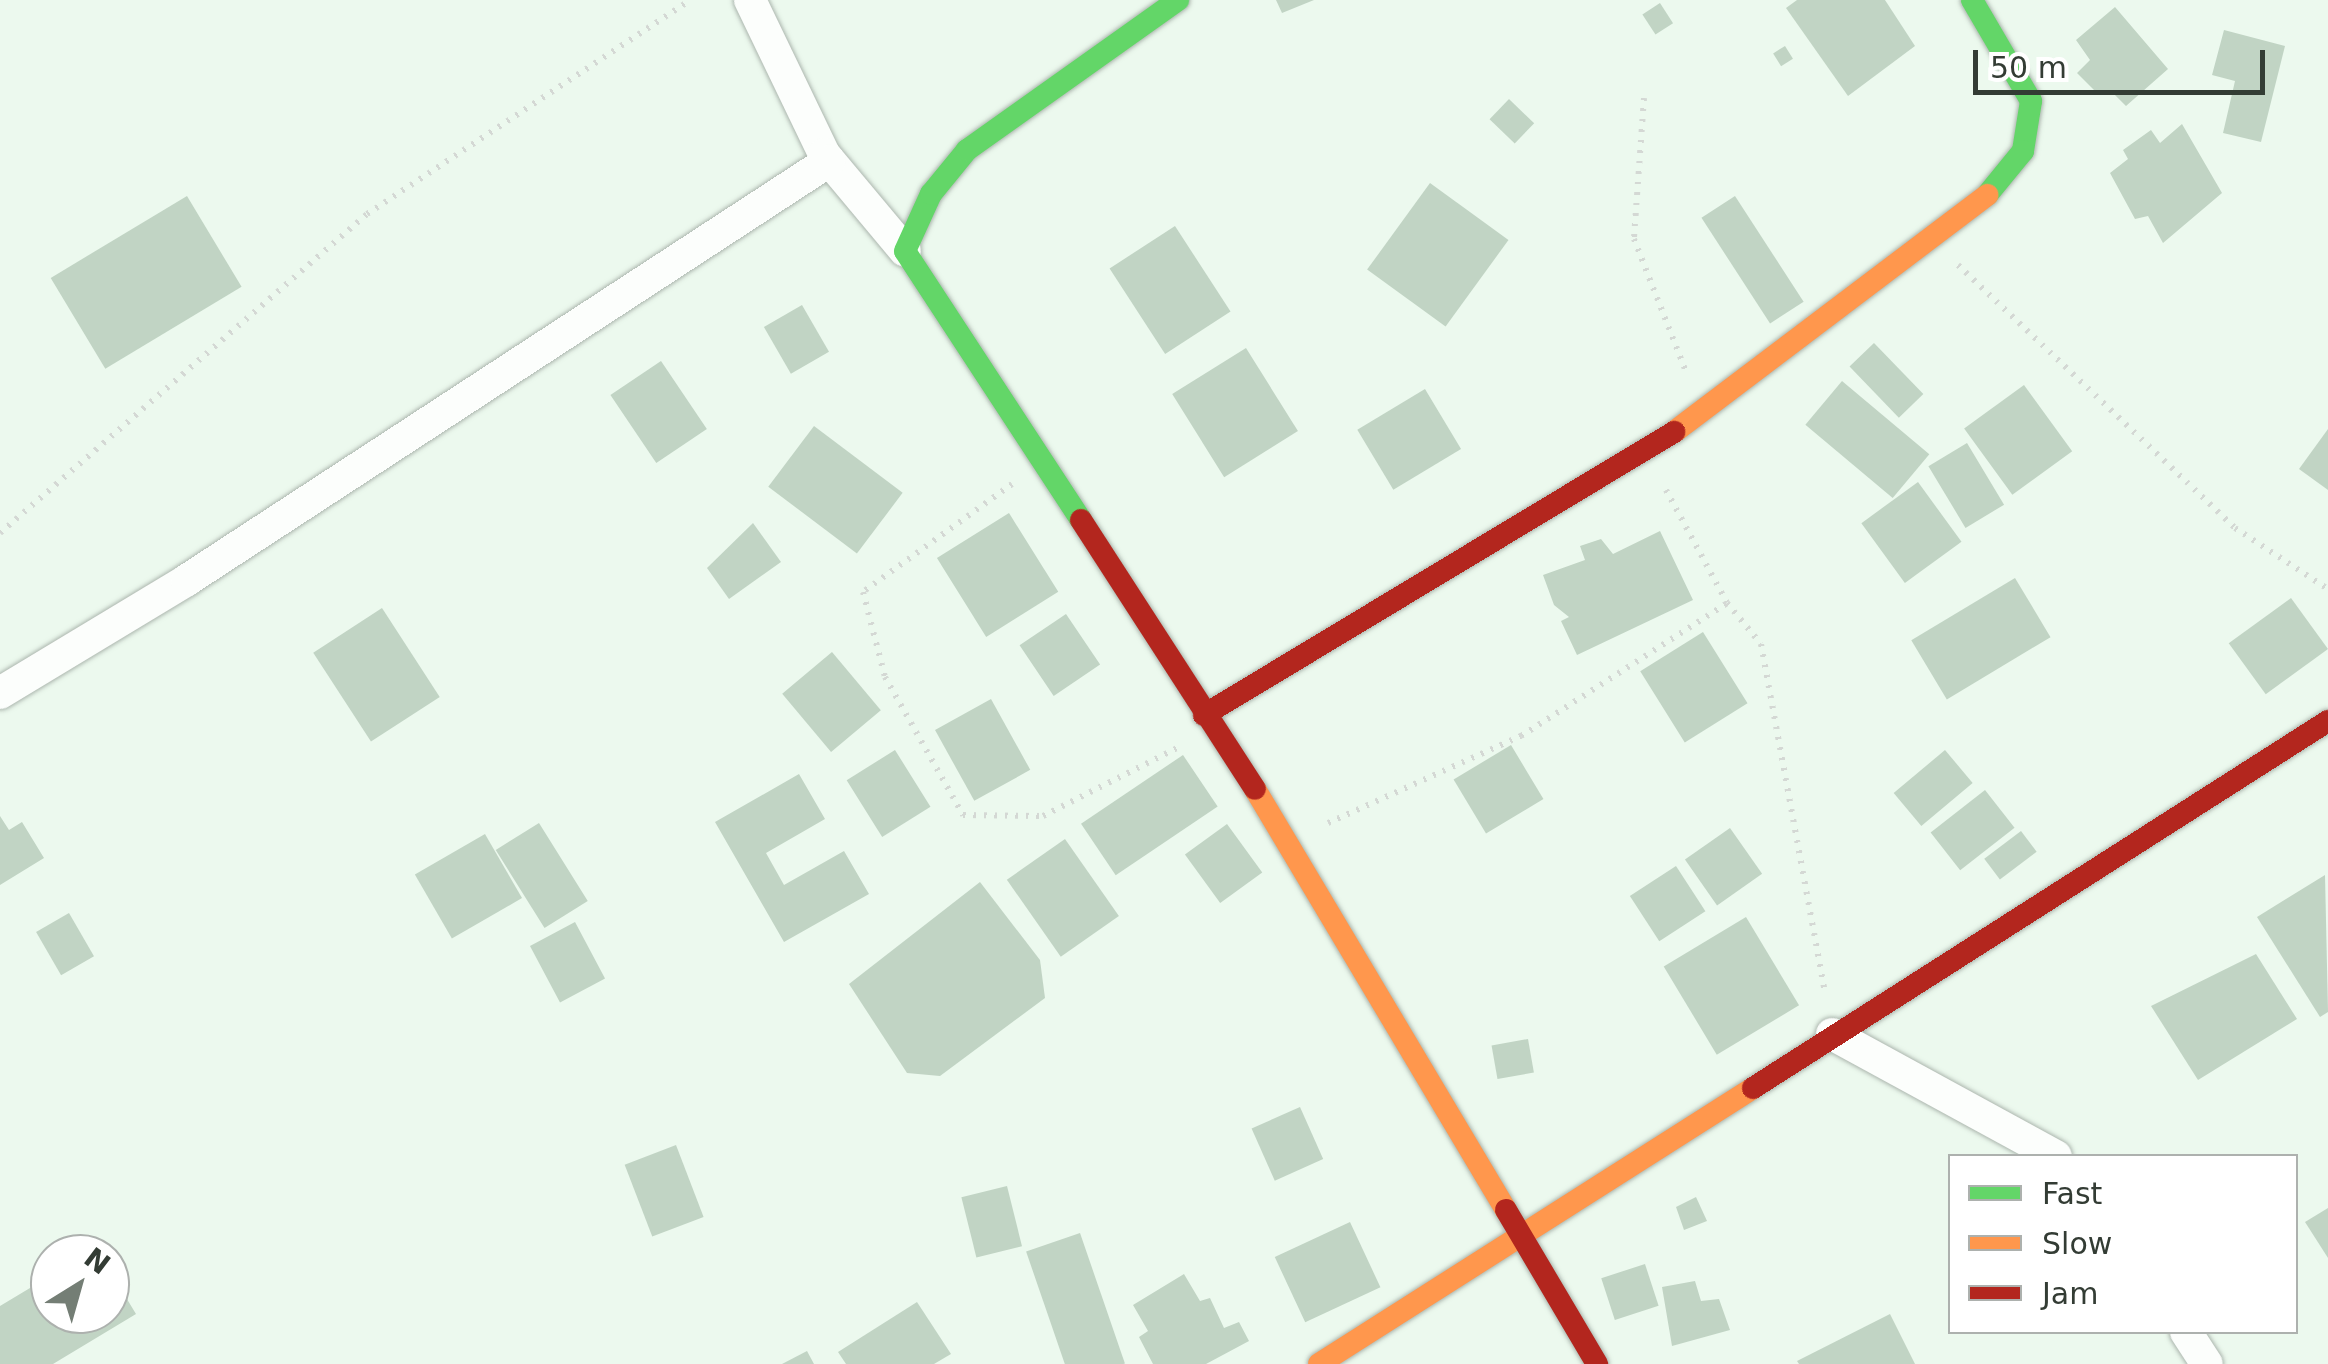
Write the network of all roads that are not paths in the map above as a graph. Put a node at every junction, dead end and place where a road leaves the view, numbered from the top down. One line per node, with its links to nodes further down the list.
1 (750, 0): 4 (street)
2 (1178, 0): 5 (street)
3 (1972, 0): 7 (street)
4 (830, 161): 5 (street); 6 (street)
5 (905, 251): 7 (street)
6 (0, 693)
7 (1204, 715): 11 (street)
8 (2328, 721): 9 (street)
9 (1832, 1034): 10 (street); 11 (street)
10 (2052, 1154)
11 (1524, 1232): 13 (street); 14 (street)
12 (2187, 1334): 15 (street)
13 (1319, 1364)
14 (1597, 1364)
15 (2207, 1364)

